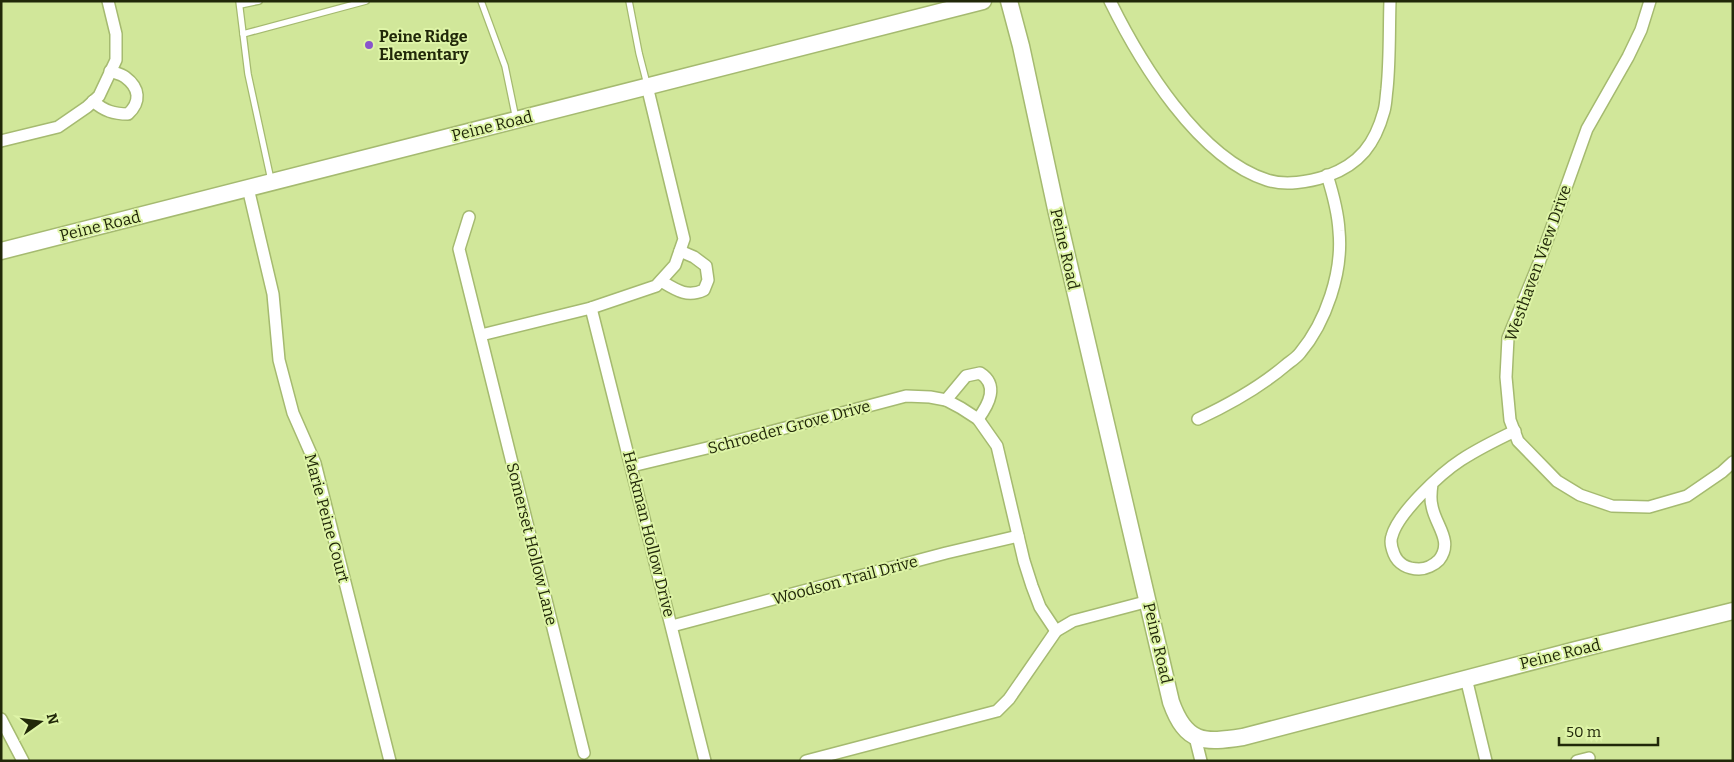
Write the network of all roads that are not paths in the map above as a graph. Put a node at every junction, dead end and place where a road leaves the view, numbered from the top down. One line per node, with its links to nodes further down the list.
1 (108, 1): 13 (street)
2 (259, 1): 11 (lane)
3 (366, 1): 12 (lane)
4 (481, 1): 16 (lane)
5 (629, 1): 14 (lane)
6 (983, 1): 14 (street, Peine Road)
7 (1010, 1): 35 (street, Peine Road)
8 (1110, 1): 18 (street)
9 (1390, 1): 18 (street)
10 (1650, 1): 30 (street, Westhaven View Drive)
11 (239, 3): 12 (lane)
12 (243, 34): 19 (lane)
13 (110, 71): 15 (street); 15 (street)
14 (647, 86): 16 (street, Peine Road); 22 (street)
15 (93, 101): 17 (street)
16 (516, 120): 19 (street, Peine Road)
17 (1, 141)
18 (1328, 175): 29 (street)
19 (272, 182): 20 (street, Peine Road)
20 (248, 188): 23 (street, Peine Road); 45 (street, Marie Peine Court)
21 (469, 217): 26 (street, Somerset Hollow Lane)
22 (680, 250): 24 (street); 24 (street)
23 (1, 251)
24 (661, 281): 25 (street)
25 (591, 308): 26 (street); 32 (street, Hackman Hollow Drive)
26 (481, 335): 42 (street, Somerset Hollow Lane)
27 (946, 400): 28 (street, Schroeder Grove Drive); 28 (street); 32 (street, Schroeder Grove Drive)
28 (978, 419): 34 (street, Schroeder Grove Drive)
29 (1198, 419)
30 (1514, 431): 31 (street, Westhaven View Drive); 33 (street)
31 (1733, 462)
32 (632, 466): 37 (street, Hackman Hollow Drive)
33 (1432, 484): 33 (street)
34 (1018, 536): 37 (street, Woodson Trail Drive); 38 (street, Schroeder Grove Drive)
35 (1148, 600): 38 (street); 41 (street, Peine Road)
36 (1733, 611): 39 (street, Peine Road)
37 (672, 626): 46 (street, Hackman Hollow Drive)
38 (1056, 631): 47 (street)
39 (1466, 678): 41 (street, Peine Road); 49 (street)
40 (1, 719): 44 (street)
41 (1196, 737): 48 (street)
42 (584, 753)
43 (1589, 758): 50 (street)
44 (23, 761)
45 (390, 761)
46 (705, 761)
47 (806, 761)
48 (1201, 761)
49 (1486, 761)
50 (1577, 761)

